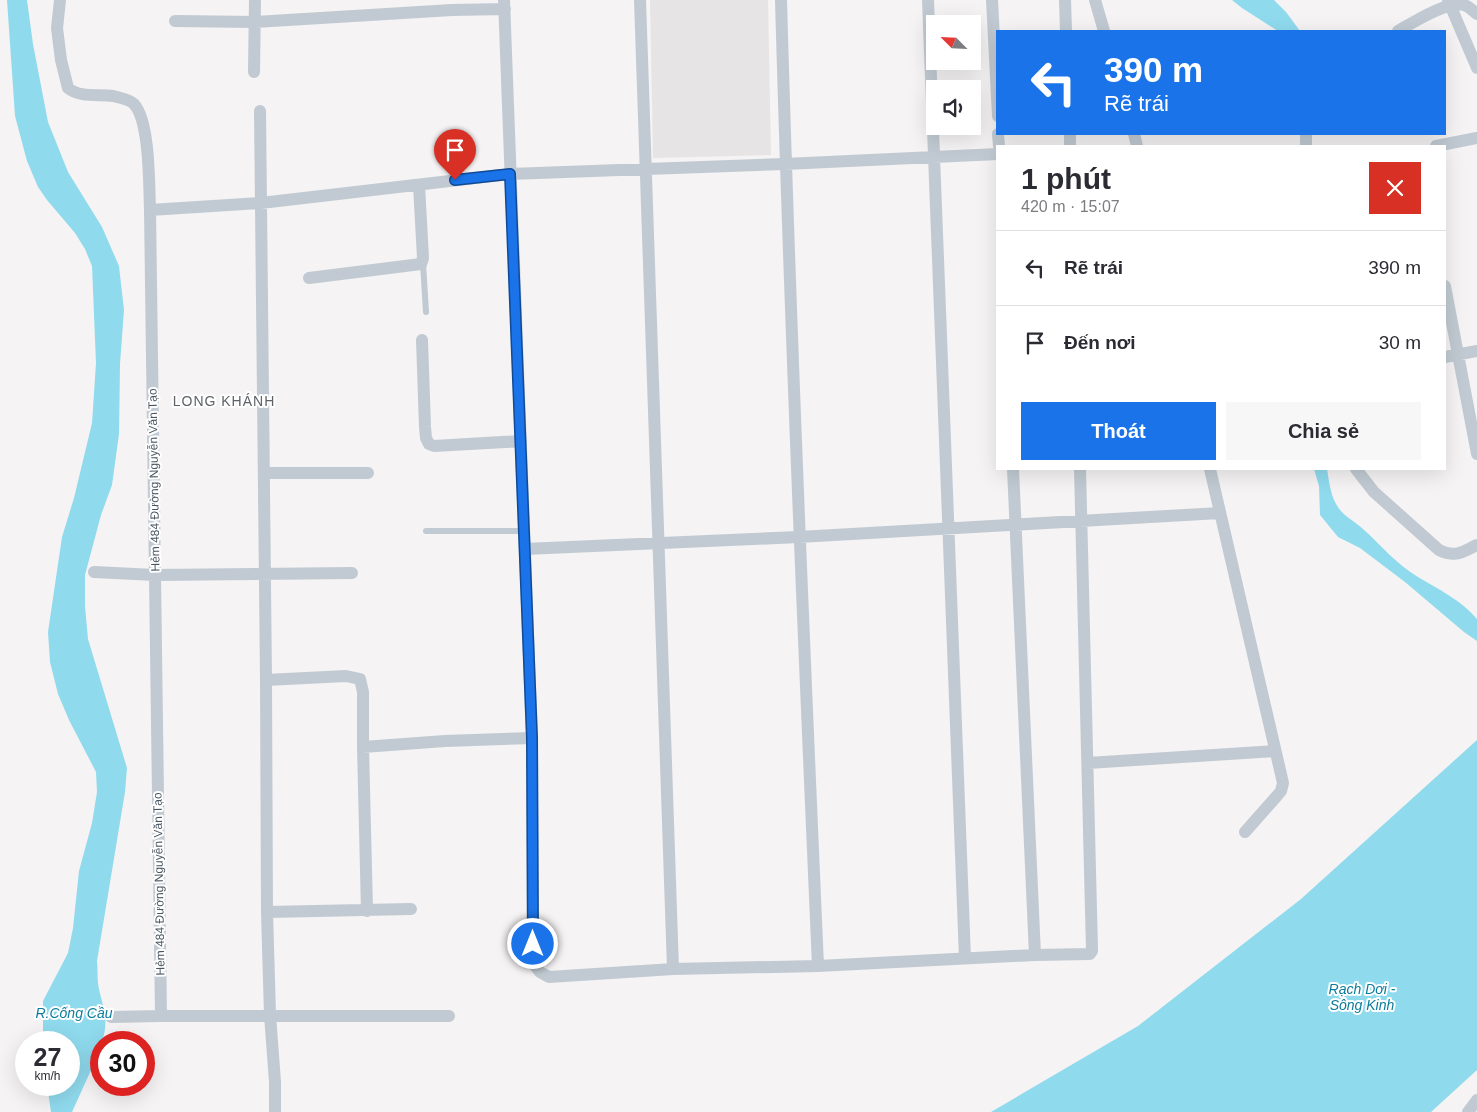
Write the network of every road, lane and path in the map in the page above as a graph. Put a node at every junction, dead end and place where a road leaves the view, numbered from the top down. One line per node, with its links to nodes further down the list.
1 (60, 0): 30 (street, Hẻm 484 Đường Nguyễn Văn Tạo)
2 (255, 0): 13 (street)
3 (640, 0): 26 (street)
4 (781, 0): 25 (street)
5 (928, 0): 24 (street)
6 (992, 0): 19 (street)
7 (1065, 0): 14 (street)
8 (1095, 0): 15 (street)
9 (1449, 2): 11 (street); 16 (street); 17 (street)
10 (504, 5): 13 (street); 27 (street)
11 (1477, 14)
12 (175, 21): 13 (street)
13 (255, 22): 18 (street)
14 (1066, 30)
15 (1104, 30)
16 (1400, 30)
17 (1477, 68)
18 (254, 72)
19 (996, 77)
20 (260, 112): 29 (street)
21 (1477, 138): 22 (street)
22 (1441, 145)
23 (996, 154): 24 (street)
24 (934, 157): 25 (street); 50 (street)
25 (785, 164): 26 (street); 53 (street)
26 (645, 169): 27 (street); 54 (street)
27 (510, 174): 28 (street); 39 (street)
28 (418, 185): 29 (street); 31 (street)
29 (261, 203): 30 (street); 45 (street)
30 (150, 210): 60 (street, Hẻm 484 Đường Nguyễn Văn Tạo)
31 (423, 263): 32 (street); 34 (lane)
32 (309, 278)
33 (1446, 291): 37 (street)
34 (426, 312)
35 (422, 340): 39 (street)
36 (1477, 350): 37 (street)
37 (1458, 354): 38 (street); 40 (street)
38 (1446, 357)
39 (521, 440): 52 (street)
40 (1477, 454)
41 (1013, 470): 49 (street)
42 (1080, 470): 48 (street)
43 (1210, 470): 47 (street)
44 (1357, 470): 55 (street)
45 (264, 473): 46 (street); 58 (street)
46 (368, 474)
47 (1220, 513): 48 (street); 64 (street)
48 (1082, 521): 49 (street); 65 (street)
49 (1016, 525): 50 (street); 70 (street)
50 (948, 529): 53 (street); 71 (street)
51 (426, 531): 52 (lane)
52 (524, 531): 56 (street)
53 (799, 537): 54 (street); 72 (street)
54 (658, 543): 56 (street); 73 (street)
55 (1477, 545)
56 (525, 549): 62 (street)
57 (94, 572): 60 (street)
58 (265, 573): 59 (street); 60 (street); 61 (street)
59 (352, 573)
60 (156, 575): 74 (street, Hẻm 484 Đường Nguyễn Văn Tạo)
61 (266, 680): 63 (street); 69 (street)
62 (532, 738): 63 (street); 73 (street)
63 (363, 747): 68 (street)
64 (1275, 751): 65 (street); 66 (street)
65 (1088, 763): 70 (street)
66 (1245, 832)
67 (412, 909): 68 (street)
68 (367, 911): 69 (street)
69 (266, 912): 75 (street)
70 (1035, 955): 71 (street)
71 (965, 958): 72 (street)
72 (818, 966): 73 (street)
73 (673, 969)
74 (161, 1016): 75 (street); 77 (street)
75 (270, 1016): 76 (street); 79 (street)
76 (449, 1016)
77 (111, 1017)
78 (1477, 1100): 80 (street)
79 (276, 1112)
80 (1468, 1112)

